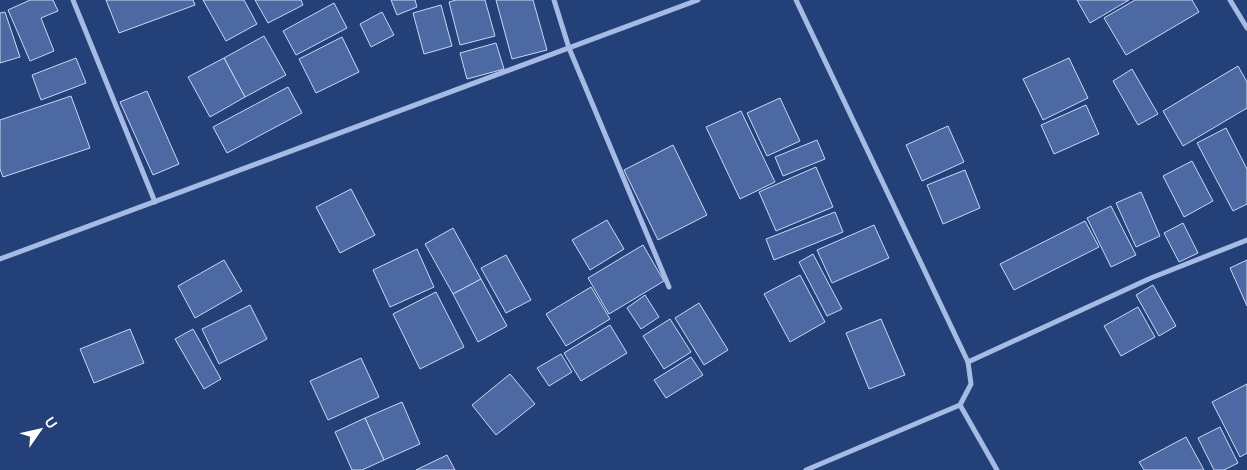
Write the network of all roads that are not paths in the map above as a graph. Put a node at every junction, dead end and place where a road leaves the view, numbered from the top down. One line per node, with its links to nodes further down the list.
1 (73, 0): 8 (street)
2 (554, 0): 7 (street)
3 (698, 0): 7 (street)
4 (796, 0): 12 (street)
5 (1230, 0): 6 (street)
6 (1247, 28)
7 (569, 48): 8 (street); 11 (street)
8 (155, 202): 10 (street)
9 (1247, 240): 12 (street)
10 (0, 259)
11 (669, 287)
12 (968, 362): 13 (street)
13 (960, 405): 14 (street); 15 (street)
14 (806, 470)
15 (997, 470)

